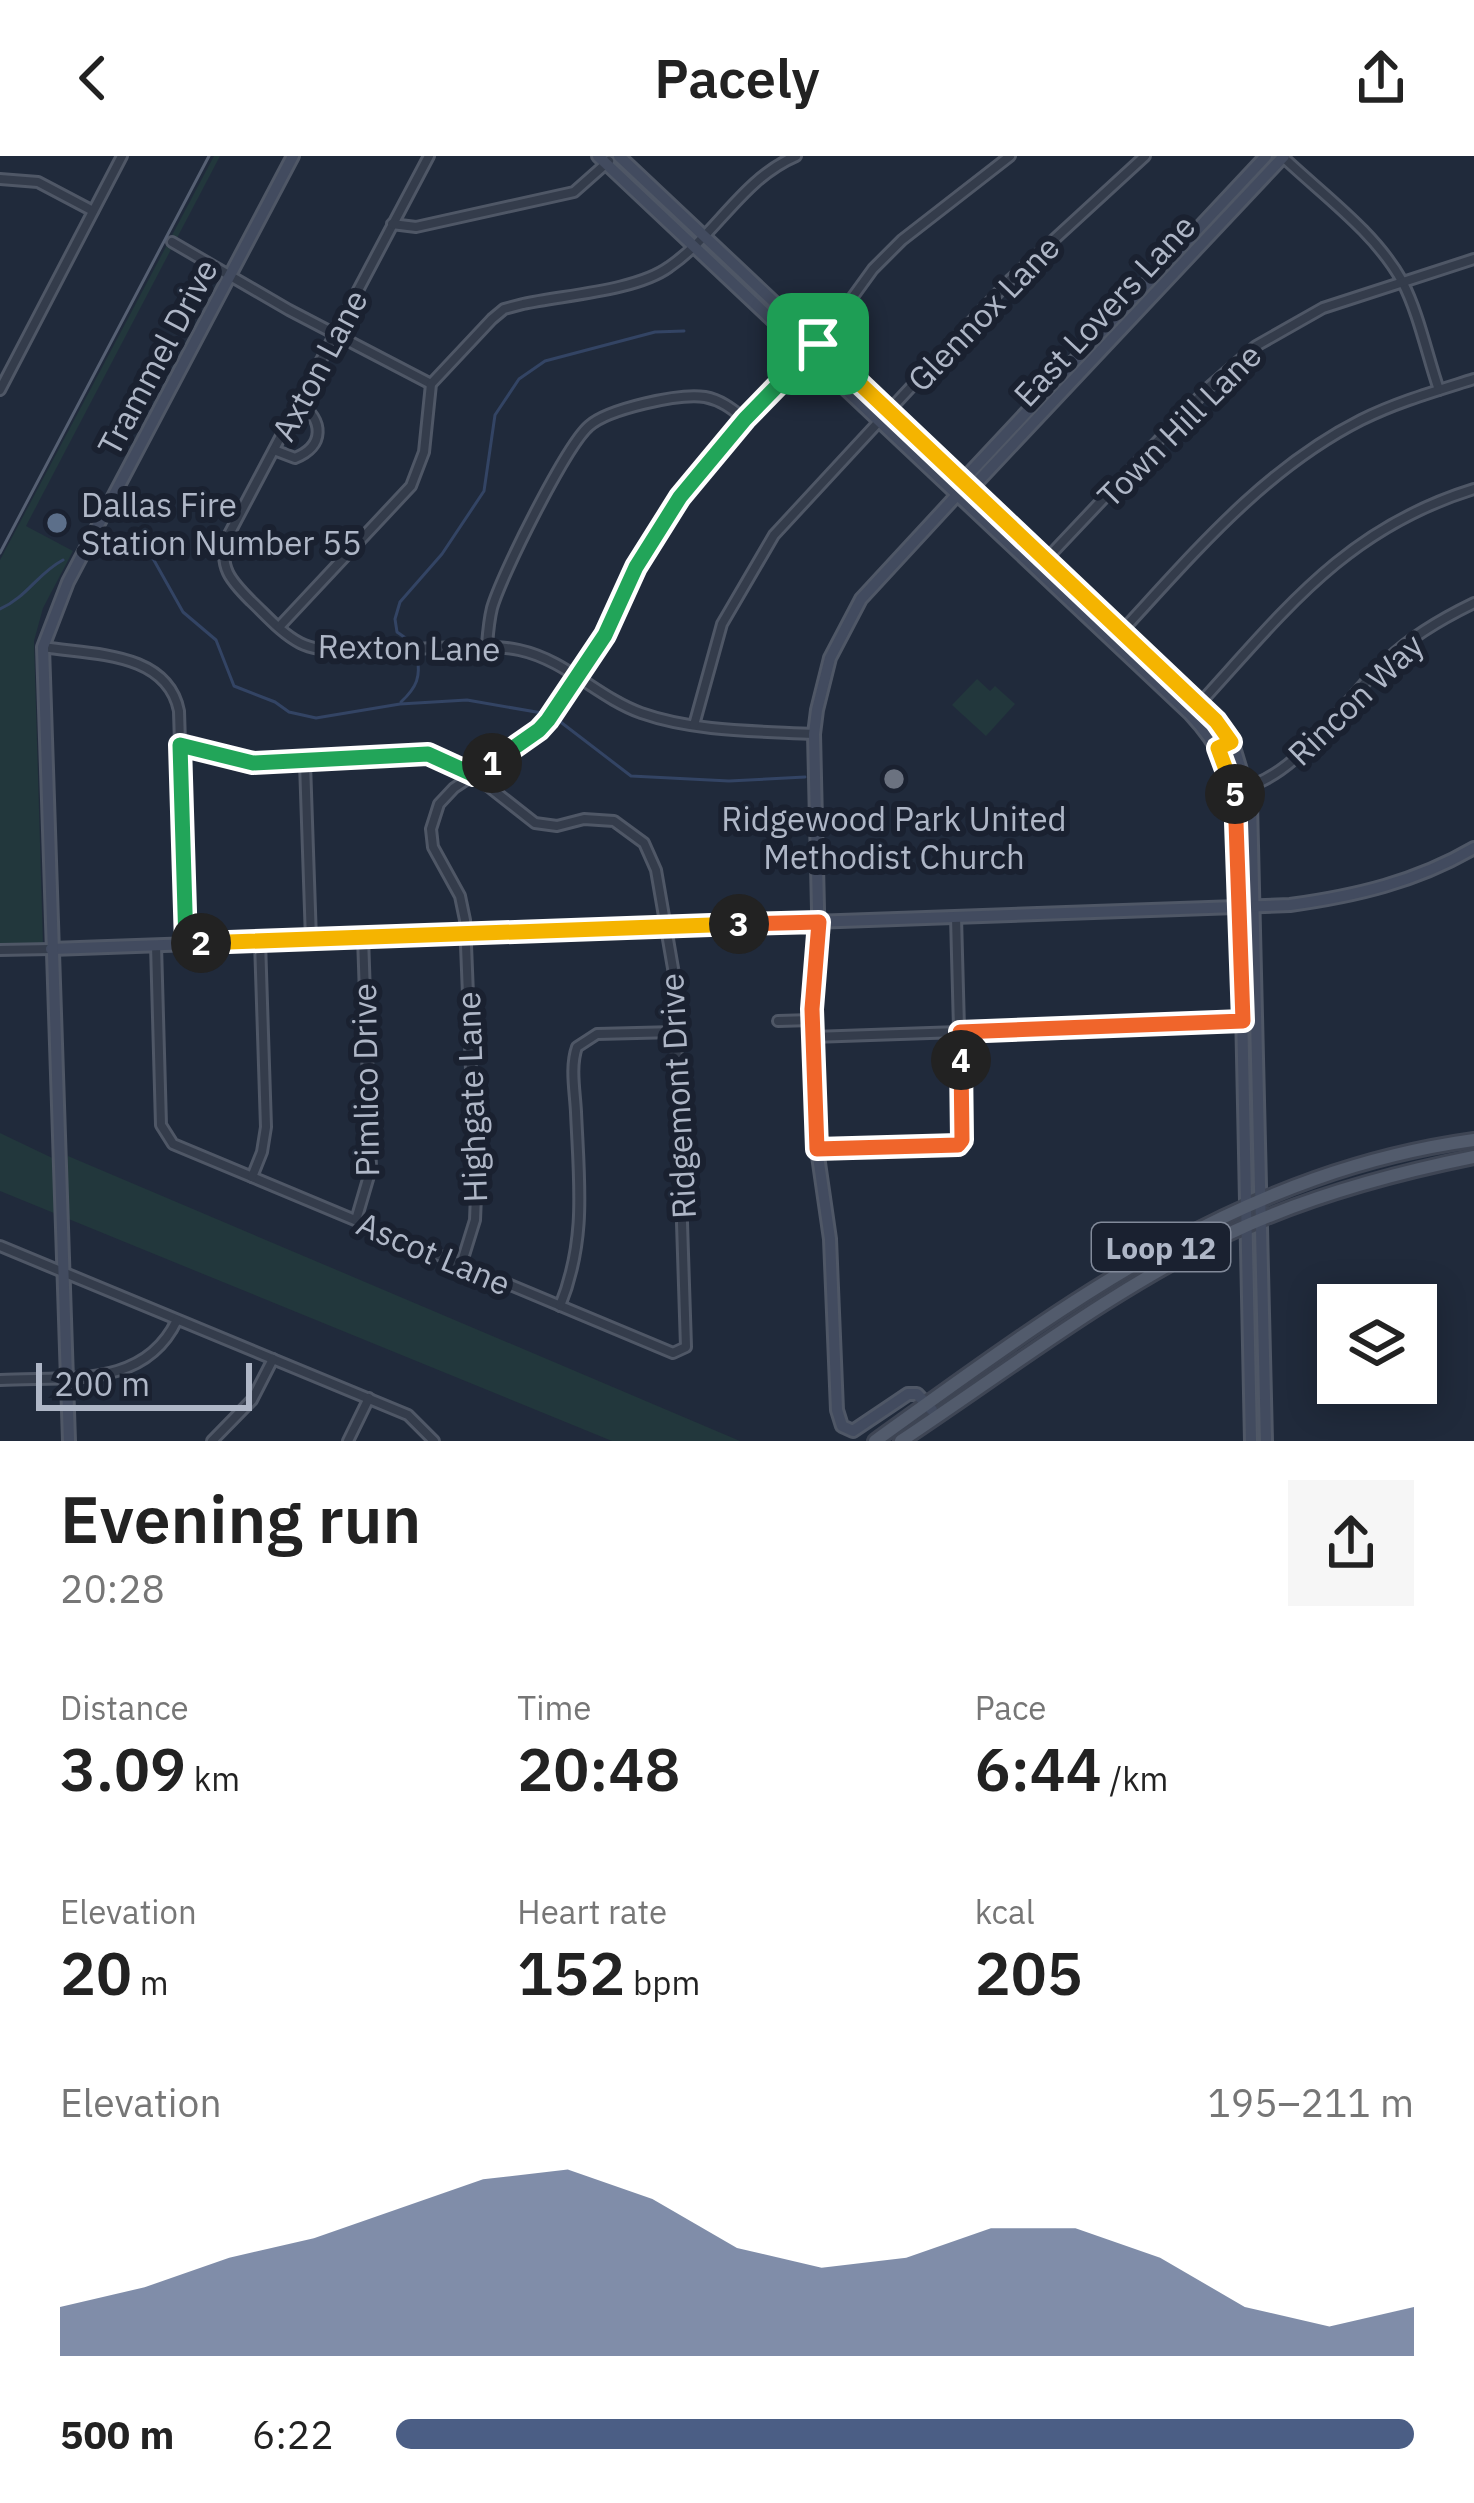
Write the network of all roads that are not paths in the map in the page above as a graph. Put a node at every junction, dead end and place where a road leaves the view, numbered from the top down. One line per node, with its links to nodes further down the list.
1 (122, 156): 11 (street)
2 (292, 156): 16 (street, Trammel Drive)
3 (429, 156): 12 (street, Axton Lane)
4 (796, 156): 13 (street)
5 (1010, 156): 21 (street, Highgate Lane)
6 (1144, 156): 28 (street, Glennox Lane)
7 (1266, 156): 18 (street, East Lovers Lane)
8 (1283, 156): 17 (street); 19 (street, East Lovers Lane)
9 (609, 158): 12 (street); 13 (street)
10 (0, 179): 11 (street)
11 (93, 211): 22 (street)
12 (392, 224): 20 (street, Axton Lane)
13 (699, 240): 21 (street); 24 (street)
14 (172, 242): 16 (street)
15 (1474, 259): 17 (street, Town Hill Lane)
16 (230, 275): 20 (street); 40 (street, Trammel Drive)
17 (1402, 281): 26 (street); 34 (street, Town Hill Lane)
18 (1109, 323): 19 (street); 31 (street, East Lovers Lane)
19 (1120, 332): 31 (street, East Lovers Lane)
20 (334, 334): 24 (street); 27 (street, Axton Lane)
21 (813, 348): 28 (street); 29 (street, Highgate Lane)
22 (3, 375): 25 (street)
23 (1474, 379): 26 (street)
24 (431, 384): 36 (street)
25 (0, 390)
26 (1438, 390): 37 (street)
27 (299, 403): 30 (street, Axton Lane); 30 (street)
28 (884, 415): 31 (street); 33 (street); 44 (street, Glennox Lane)
29 (745, 419): 39 (street); 41 (street, Highgate Lane)
30 (274, 450): 36 (street, Axton Lane)
31 (968, 485): 33 (street, East Lovers Lane); 34 (street)
32 (1474, 489): 42 (street)
33 (958, 494): 34 (street); 45 (street, East Lovers Lane)
34 (1042, 564): 37 (street); 38 (street)
35 (1474, 603): 51 (street, Rincon Way)
36 (279, 627): 39 (street, Rexton Lane)
37 (1123, 631): 38 (street); 42 (street)
38 (1114, 641): 43 (street)
39 (487, 645): 41 (street, Rexton Lane)
40 (43, 647): 47 (street); 64 (street, Trammel Drive)
41 (578, 675): 44 (street, Rexton Lane); 50 (street, Highgate Lane)
42 (1200, 704): 43 (street); 46 (street)
43 (1190, 714): 48 (street)
44 (694, 725): 45 (street, Rexton Lane)
45 (814, 734): 56 (street, East Lovers Lane)
46 (1231, 742): 48 (street); 51 (street)
47 (180, 745): 49 (street, Ridgemont Drive); 62 (street)
48 (1218, 748): 52 (street)
49 (305, 763): 50 (street, Ridgemont Drive); 60 (street)
50 (474, 775): 57 (street, Ridgemont Drive); 58 (street, Highgate Lane)
51 (1249, 788): 52 (street, Rincon Way); 54 (street)
52 (1234, 790): 54 (street)
53 (1474, 848): 54 (street)
54 (1247, 908): 55 (street); 67 (street)
55 (956, 917): 56 (street); 70 (street)
56 (819, 922): 57 (street); 66 (street, East Lovers Lane)
57 (667, 926): 58 (street); 69 (street, Ridgemont Drive)
58 (466, 934): 59 (street); 84 (street, Highgate Lane)
59 (363, 937): 60 (street); 80 (street, Pimlico Drive)
60 (311, 940): 61 (street)
61 (260, 941): 62 (street); 77 (street)
62 (186, 944): 63 (street)
63 (156, 946): 64 (street); 77 (street, Ascot Lane)
64 (51, 949): 65 (street); 85 (street, Trammel Drive)
65 (0, 950)
66 (812, 1020): 68 (street); 71 (street, East Lovers Lane)
67 (1250, 1021): 70 (street); 78 (street); 79 (street)
68 (778, 1022)
69 (676, 1032): 86 (street); 90 (street, Ridgemont Drive)
70 (960, 1032): 71 (street); 74 (street)
71 (812, 1037): 74 (street, East Lovers Lane)
72 (1474, 1140): 73 (main road, Loop 12)
73 (1453, 1143): 76 (main road); 78 (main road, Loop 12)
74 (817, 1149): 96 (street, East Lovers Lane)
75 (1474, 1157): 76 (main road, Loop 12)
76 (1456, 1160): 81 (main road, Loop 12)
77 (252, 1178): 80 (street, Ascot Lane)
78 (1261, 1197): 79 (main road, Loop 12); 81 (street)
79 (1246, 1204): 82 (street); 88 (main road, Loop 12)
80 (356, 1220): 84 (street, Ascot Lane)
81 (1259, 1220): 82 (main road, Loop 12); 92 (street)
82 (1245, 1226): 89 (main road, Loop 12); 92 (street)
83 (0, 1246): 85 (street)
84 (461, 1265): 86 (street, Ascot Lane)
85 (63, 1272): 87 (street); 93 (street, Trammel Drive)
86 (560, 1306): 90 (street, Ascot Lane)
87 (177, 1320): 91 (street); 93 (street)
88 (1042, 1324): 89 (main road); 96 (main road, Loop 12)
89 (1051, 1339): 97 (main road, Loop 12)
90 (686, 1347)
91 (273, 1359): 95 (street); 99 (street)
92 (1255, 1362): 104 (street); 105 (street)
93 (67, 1376): 94 (street); 98 (street, Trammel Drive)
94 (0, 1380)
95 (369, 1399): 100 (street); 101 (street)
96 (926, 1404): 97 (street); 102 (main road, Loop 12)
97 (937, 1417): 103 (main road, Loop 12)
98 (69, 1441)
99 (212, 1441)
100 (348, 1441)
101 (434, 1441)
102 (875, 1441)
103 (901, 1441)
104 (1251, 1441)
105 (1266, 1441)

